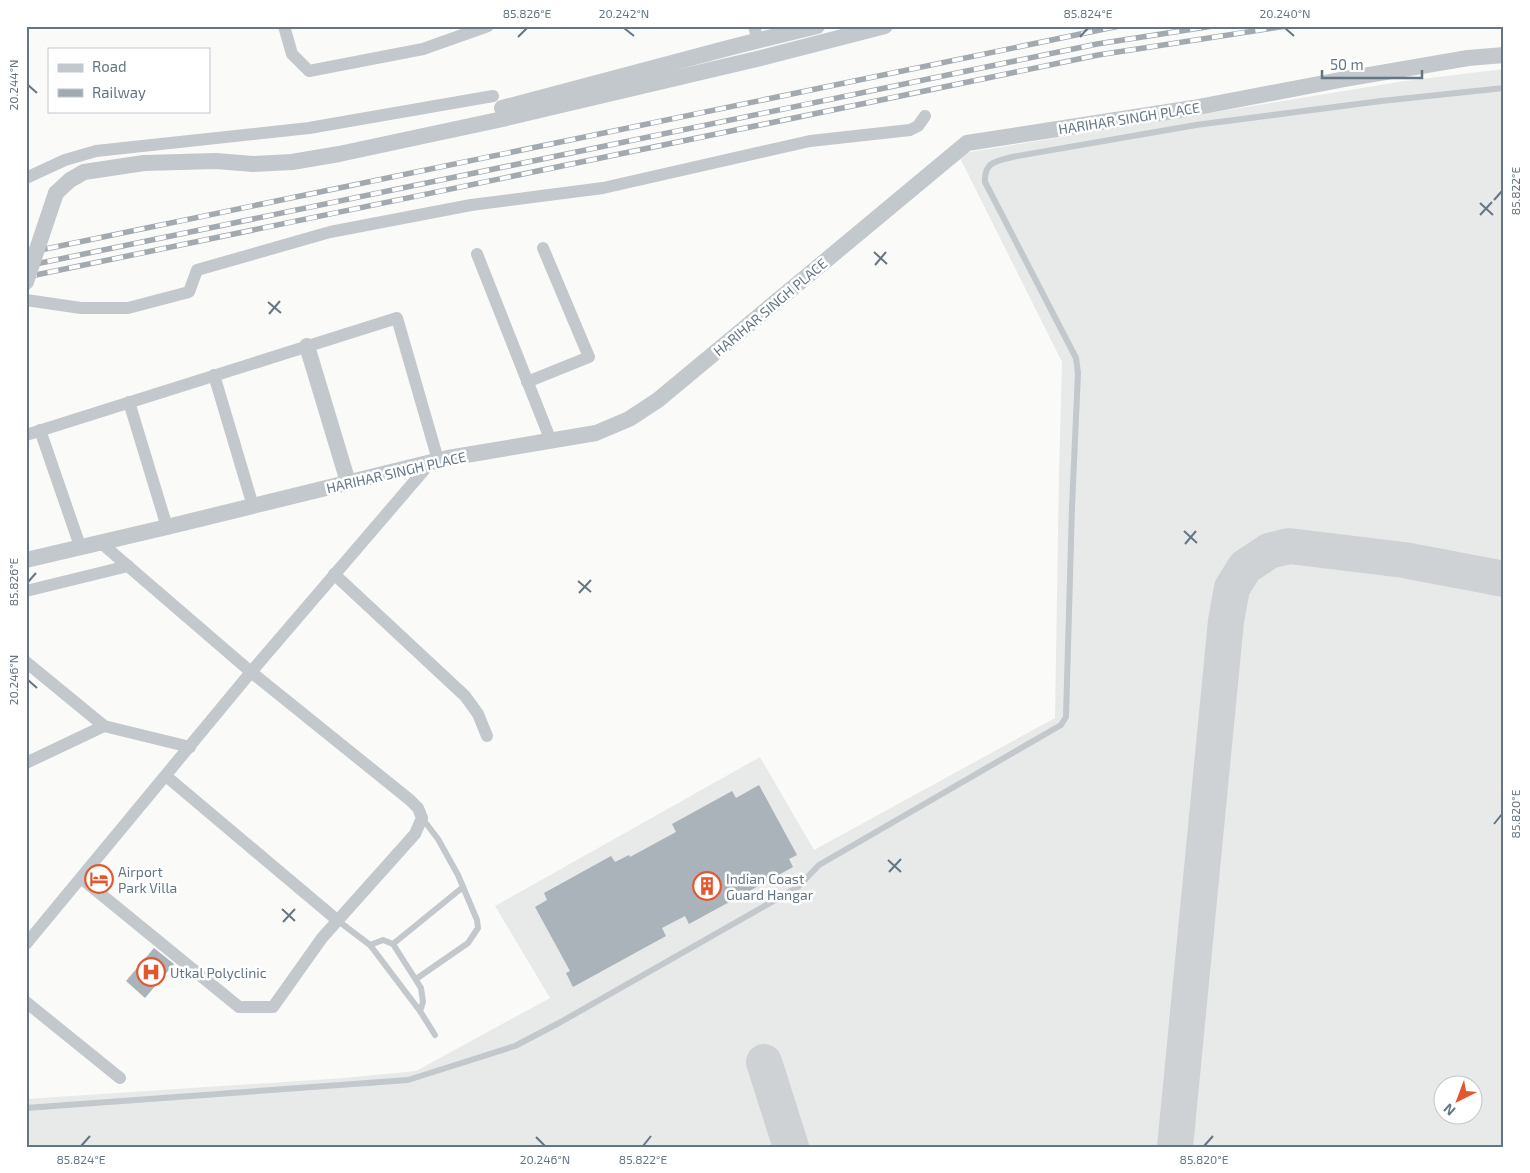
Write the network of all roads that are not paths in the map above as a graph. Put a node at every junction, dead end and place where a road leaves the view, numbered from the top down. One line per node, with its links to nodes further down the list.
1 (284, 26): 2 (street)
2 (488, 26)
3 (817, 26): 5 (street)
4 (885, 26): 10 (street)
5 (756, 33): 10 (street)
6 (1504, 55): 22 (street, HARIHAR SINGH PLACE)
7 (1504, 88): 52 (lane)
8 (493, 96): 11 (street)
9 (925, 116): 15 (street)
10 (339, 154): 14 (street, bridge)
11 (26, 178)
12 (543, 248): 18 (street)
13 (477, 254): 18 (street)
14 (26, 282)
15 (26, 300)
16 (307, 346): 17 (street); 23 (street); 24 (street)
17 (214, 376): 19 (street); 25 (street)
18 (527, 382): 22 (street)
19 (129, 402): 20 (street); 26 (street)
20 (40, 430): 21 (street); 28 (street)
21 (26, 435)
22 (551, 441): 23 (street, HARIHAR SINGH PLACE)
23 (434, 461): 24 (street, HARIHAR SINGH PLACE); 31 (street)
24 (348, 482): 25 (street, HARIHAR SINGH PLACE)
25 (253, 506): 26 (street, HARIHAR SINGH PLACE)
26 (167, 527): 27 (street, HARIHAR SINGH PLACE)
27 (100, 542): 28 (street, HARIHAR SINGH PLACE); 30 (street)
28 (80, 546): 29 (street, HARIHAR SINGH PLACE)
29 (26, 560)
30 (128, 566): 32 (street); 34 (street)
31 (334, 574): 34 (street); 36 (street)
32 (26, 591)
33 (26, 662): 35 (street)
34 (251, 672): 37 (street); 40 (street)
35 (104, 726): 37 (street); 38 (street)
36 (487, 736)
37 (190, 747): 39 (street)
38 (26, 763)
39 (166, 776): 41 (street); 43 (street)
40 (422, 818): 42 (lane); 43 (street)
41 (81, 878): 43 (street); 44 (street)
42 (463, 887): 46 (lane); 47 (lane)
43 (337, 920): 45 (lane)
44 (28, 937)
45 (370, 944): 46 (lane); 49 (lane)
46 (393, 944): 47 (lane)
47 (416, 979): 49 (lane)
48 (26, 1002): 51 (street)
49 (420, 1011): 50 (lane)
50 (435, 1035)
51 (120, 1078)
52 (26, 1108)

